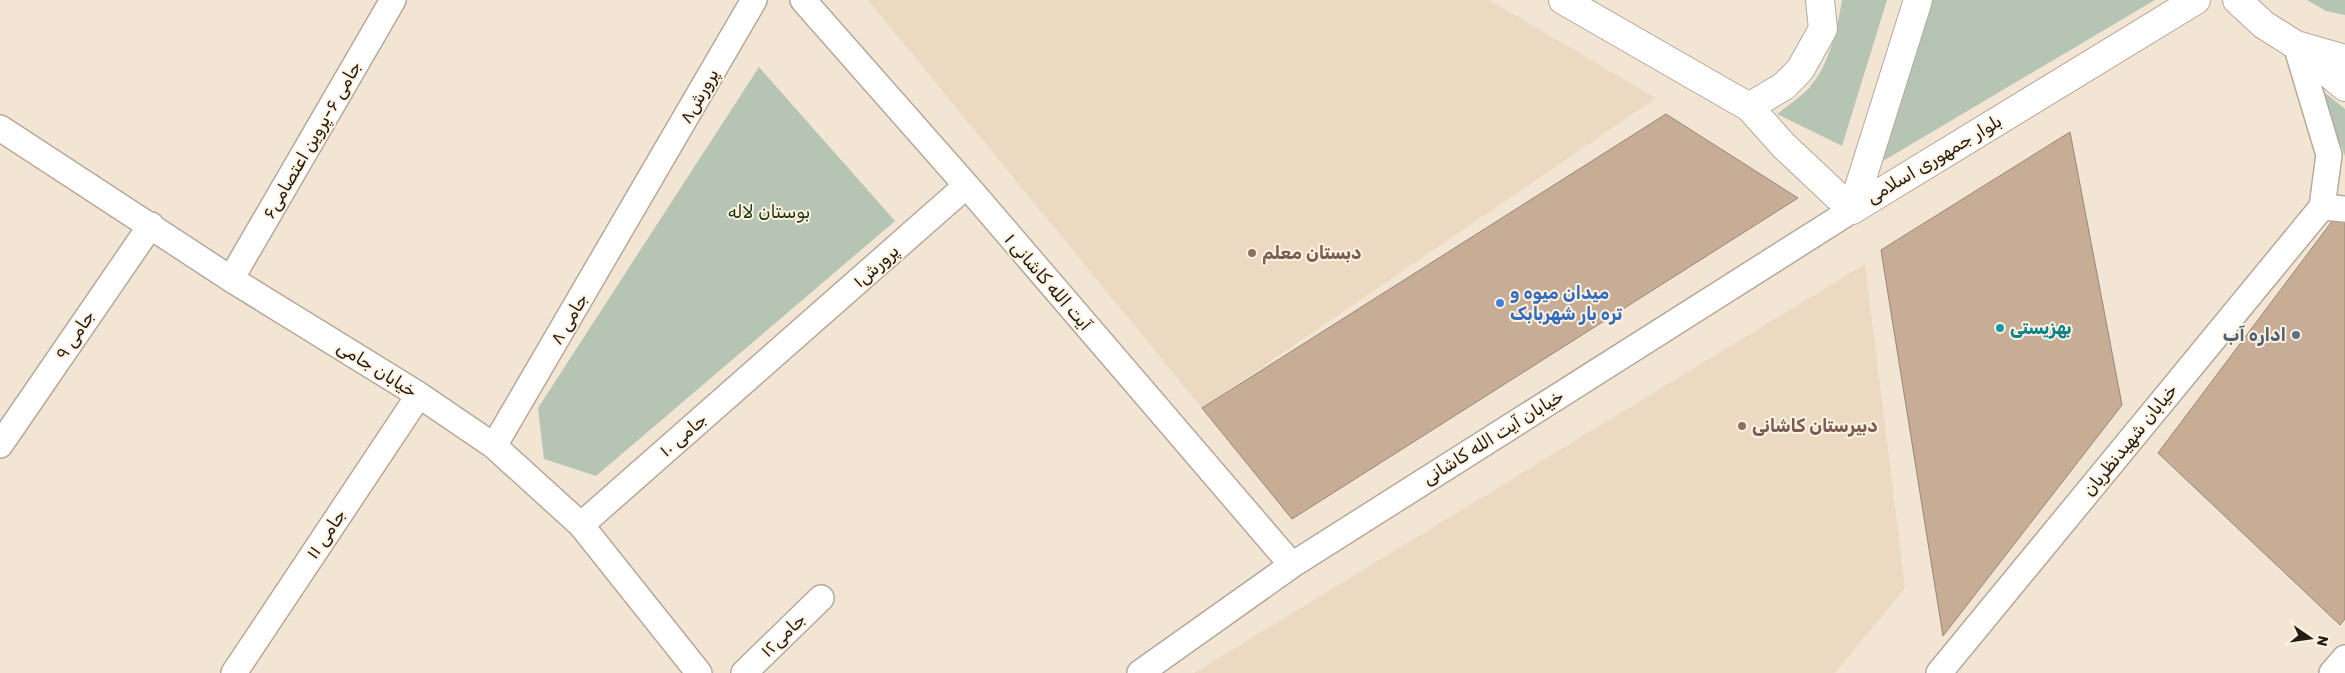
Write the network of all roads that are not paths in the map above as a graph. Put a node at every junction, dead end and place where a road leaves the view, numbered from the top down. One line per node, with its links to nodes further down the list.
1 (393, 0): 19 (street, جامی ۶-پروین اعتصامی۶)
2 (754, 0): 15 (street, پرورش۸)
3 (803, 0): 14 (street, آیت الله کاشانی ۱)
4 (1563, 0): 12 (street, بلوار جمهوری اسلامی)
5 (1820, 0): 12 (street)
6 (1918, 0): 17 (street)
7 (2196, 0): 17 (street, بلوار جمهوری اسلامی)
8 (2237, 0): 9 (street)
9 (2296, 45): 10 (street); 11 (street); 16 (street)
10 (2345, 59)
11 (2345, 87)
12 (1749, 107): 17 (street, بلوار جمهوری اسلامی)
13 (0, 128): 18 (street, خیابان جامی)
14 (966, 186): 20 (street, پرورش۱); 25 (street, آیت الله کاشانی ۱)
15 (644, 192): 23 (street, جامی ۸)
16 (2334, 208): 32 (street, خیابان شهیدنظریان)
17 (1852, 210): 25 (street, خیابان آیت الله کاشانی)
18 (151, 225): 19 (street, خیابان جامی); 22 (street, جامی ۹)
19 (231, 279): 21 (street, خیابان جامی)
20 (786, 346): 24 (street, جامی ۱۰)
21 (418, 395): 23 (street, خیابان جامی); 28 (street, جامی ۱۱)
22 (0, 445)
23 (494, 446): 24 (street, خیابان جامی)
24 (580, 525): 29 (street, خیابان جامی)
25 (1292, 565): 31 (street, خیابان آیت الله کاشانی)
26 (822, 598): 30 (street, جامی۱۲)
27 (2345, 658): 33 (street)
28 (234, 673)
29 (699, 673)
30 (744, 673)
31 (1140, 673)
32 (1939, 673)
33 (2332, 673)

